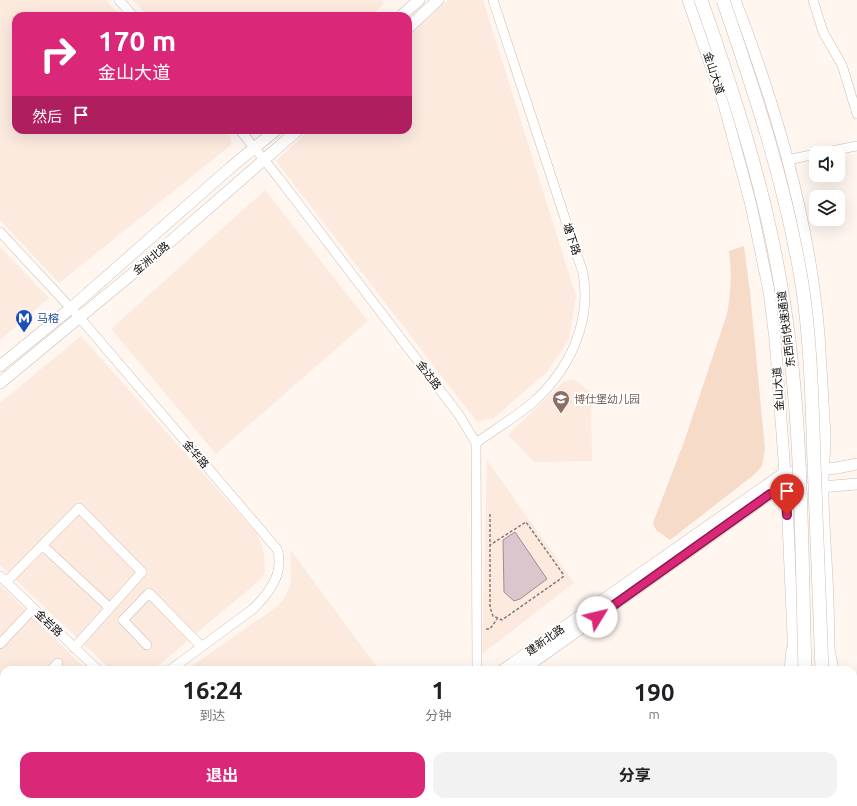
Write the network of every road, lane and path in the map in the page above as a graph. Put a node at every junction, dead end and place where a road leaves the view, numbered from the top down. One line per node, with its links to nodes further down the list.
1 (119, 0): 10 (street)
2 (418, 0): 11 (main road)
3 (438, 0): 12 (main road)
4 (493, 0): 30 (street, 塘下路)
5 (688, 0): 33 (main road, 金山大道)
6 (701, 0): 58 (highway, 东西向快速通道, bridge)
7 (723, 0): 59 (highway, 东西向快速通道, bridge)
8 (735, 0): 24 (main road)
9 (813, 0): 13 (street)
10 (130, 12)
11 (405, 12)
12 (412, 24)
13 (857, 114)
14 (244, 134): 20 (street, 金达路)
15 (271, 134): 20 (main road, 金洲北路)
16 (294, 134): 23 (main road, 金洲北路)
17 (857, 136): 18 (street)
18 (857, 142)
19 (857, 146): 21 (street)
20 (255, 147): 23 (street, 金达路); 26 (main road, 金洲北路)
21 (845, 148)
22 (809, 155): 24 (street)
23 (265, 160): 27 (main road, 金洲北路); 30 (street, 金达路)
24 (787, 160): 32 (main road)
25 (0, 232): 26 (street, 金华路)
26 (71, 308): 27 (street, 金华路); 28 (main road, 金洲北路)
27 (80, 318): 29 (main road, 金洲北路); 47 (street, 金华路)
28 (0, 366)
29 (0, 383)
30 (476, 443): 44 (street)
31 (857, 464): 32 (main road)
32 (824, 469): 33 (main road); 35 (main road)
33 (784, 473): 36 (main road, 金山大道); 54 (main road, 建新北路)
34 (857, 484): 35 (main road, 建新北路)
35 (823, 487): 36 (main road, 建新北路); 49 (main road)
36 (786, 490): 50 (main road, 金山大道); 55 (main road, 建新北路)
37 (490, 514): 39 (path)
38 (42, 545): 40 (street); 41 (street); 41 (street)
39 (490, 545): 43 (path); 43 (path)
40 (3, 579): 42 (street, 金岩路)
41 (110, 608): 48 (street)
42 (34, 609): 45 (street); 48 (street, 金岩路)
43 (497, 619): 44 (path)
44 (477, 630): 53 (street)
45 (0, 644)
46 (147, 645): 47 (street)
47 (202, 647): 52 (street, 金华路)
48 (74, 648): 51 (street, 金岩路)
49 (828, 648): 60 (main road); 61 (highway)
50 (793, 650): 56 (highway); 57 (main road, 金山大道)
51 (87, 666)
52 (176, 666)
53 (477, 666)
54 (509, 666)
55 (528, 666)
56 (791, 666)
57 (795, 666)
58 (805, 666)
59 (822, 666)
60 (827, 666)
61 (831, 666)

